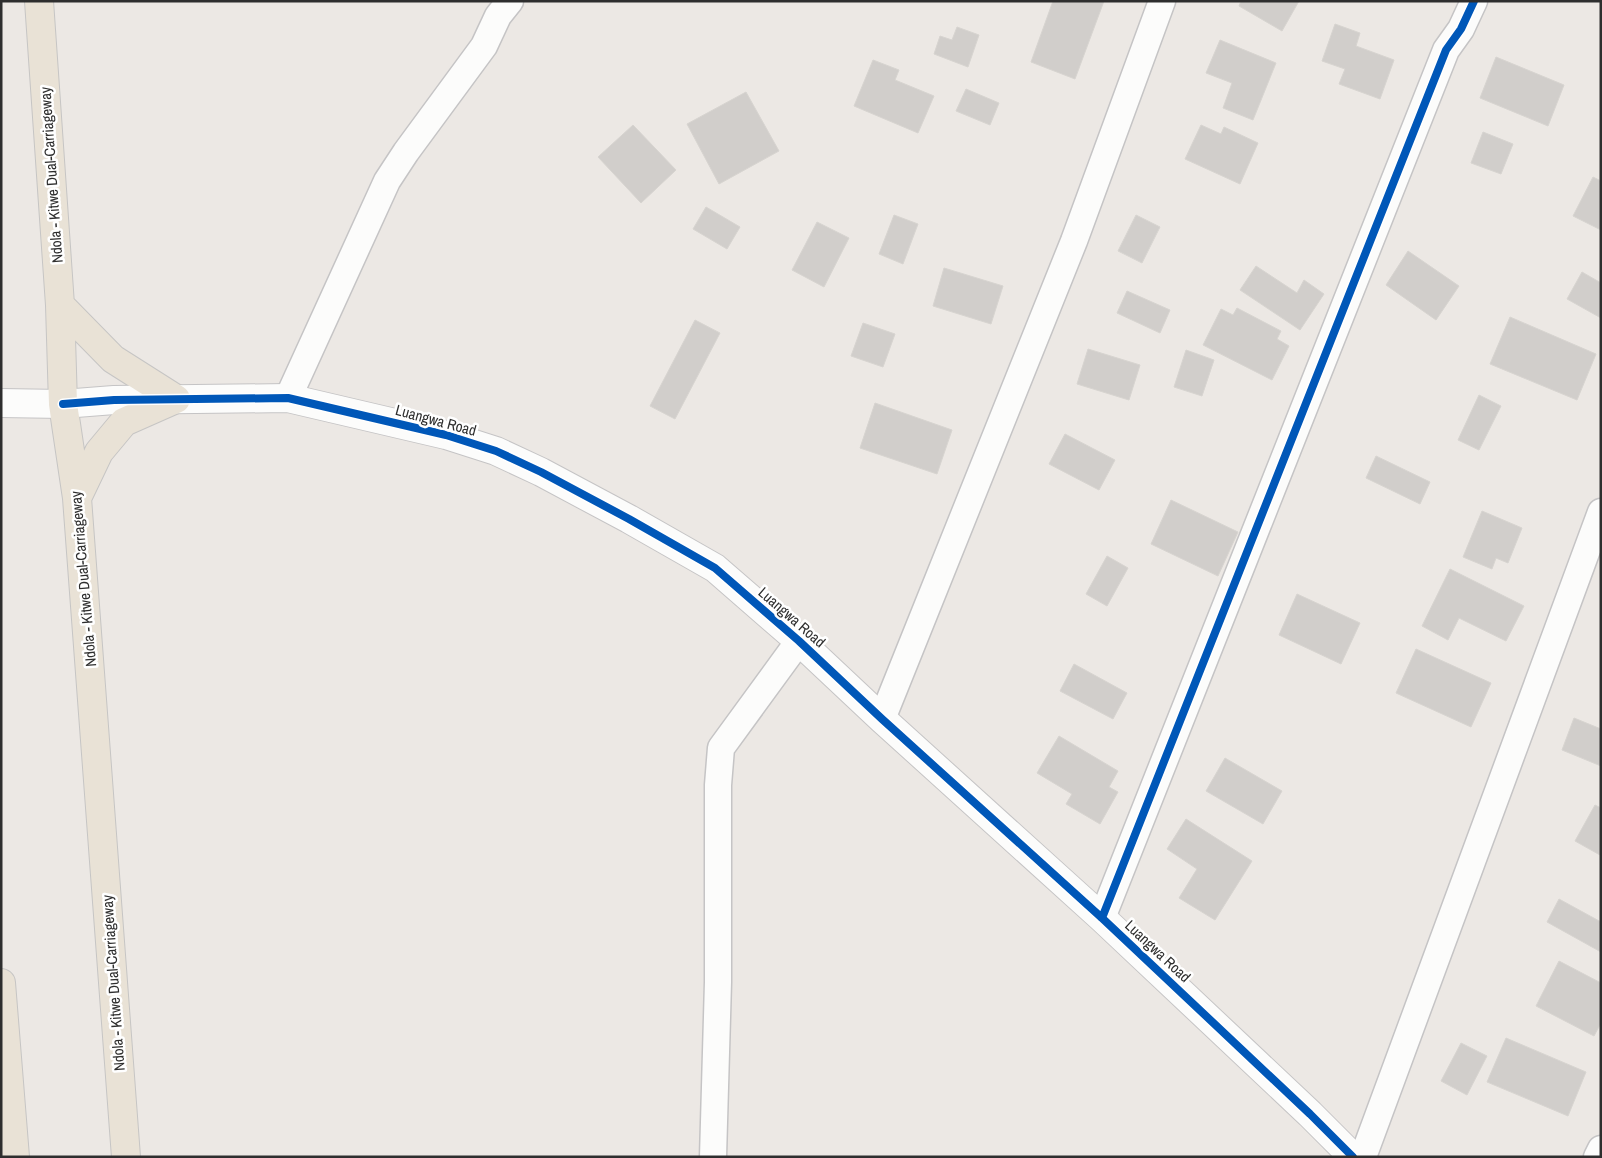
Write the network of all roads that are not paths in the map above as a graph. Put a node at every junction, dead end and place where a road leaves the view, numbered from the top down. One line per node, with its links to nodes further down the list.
1 (40, 1): 5 (highway, Ndola - Kitwe Dual-Carriageway)
2 (510, 1): 6 (street)
3 (1162, 1): 13 (street)
4 (1474, 1): 14 (street)
5 (60, 305): 7 (highway); 9 (highway, Ndola - Kitwe Dual-Carriageway)
6 (288, 398): 7 (street, Luangwa Road); 12 (street, Luangwa Road)
7 (176, 399): 9 (street, Luangwa Road); 10 (highway)
8 (1, 403): 9 (street, Luangwa Road)
9 (63, 404): 10 (highway, Ndola - Kitwe Dual-Carriageway)
10 (77, 498): 18 (highway, Ndola - Kitwe Dual-Carriageway)
11 (1601, 512): 21 (street)
12 (799, 641): 13 (street, Luangwa Road); 19 (street)
13 (882, 719): 14 (street, Luangwa Road)
14 (1102, 918): 20 (street, Luangwa Road)
15 (1, 983): 17 (highway)
16 (1601, 1149): 22 (street)
17 (15, 1157)
18 (126, 1157)
19 (713, 1157)
20 (1354, 1157)
21 (1363, 1157)
22 (1597, 1157)

